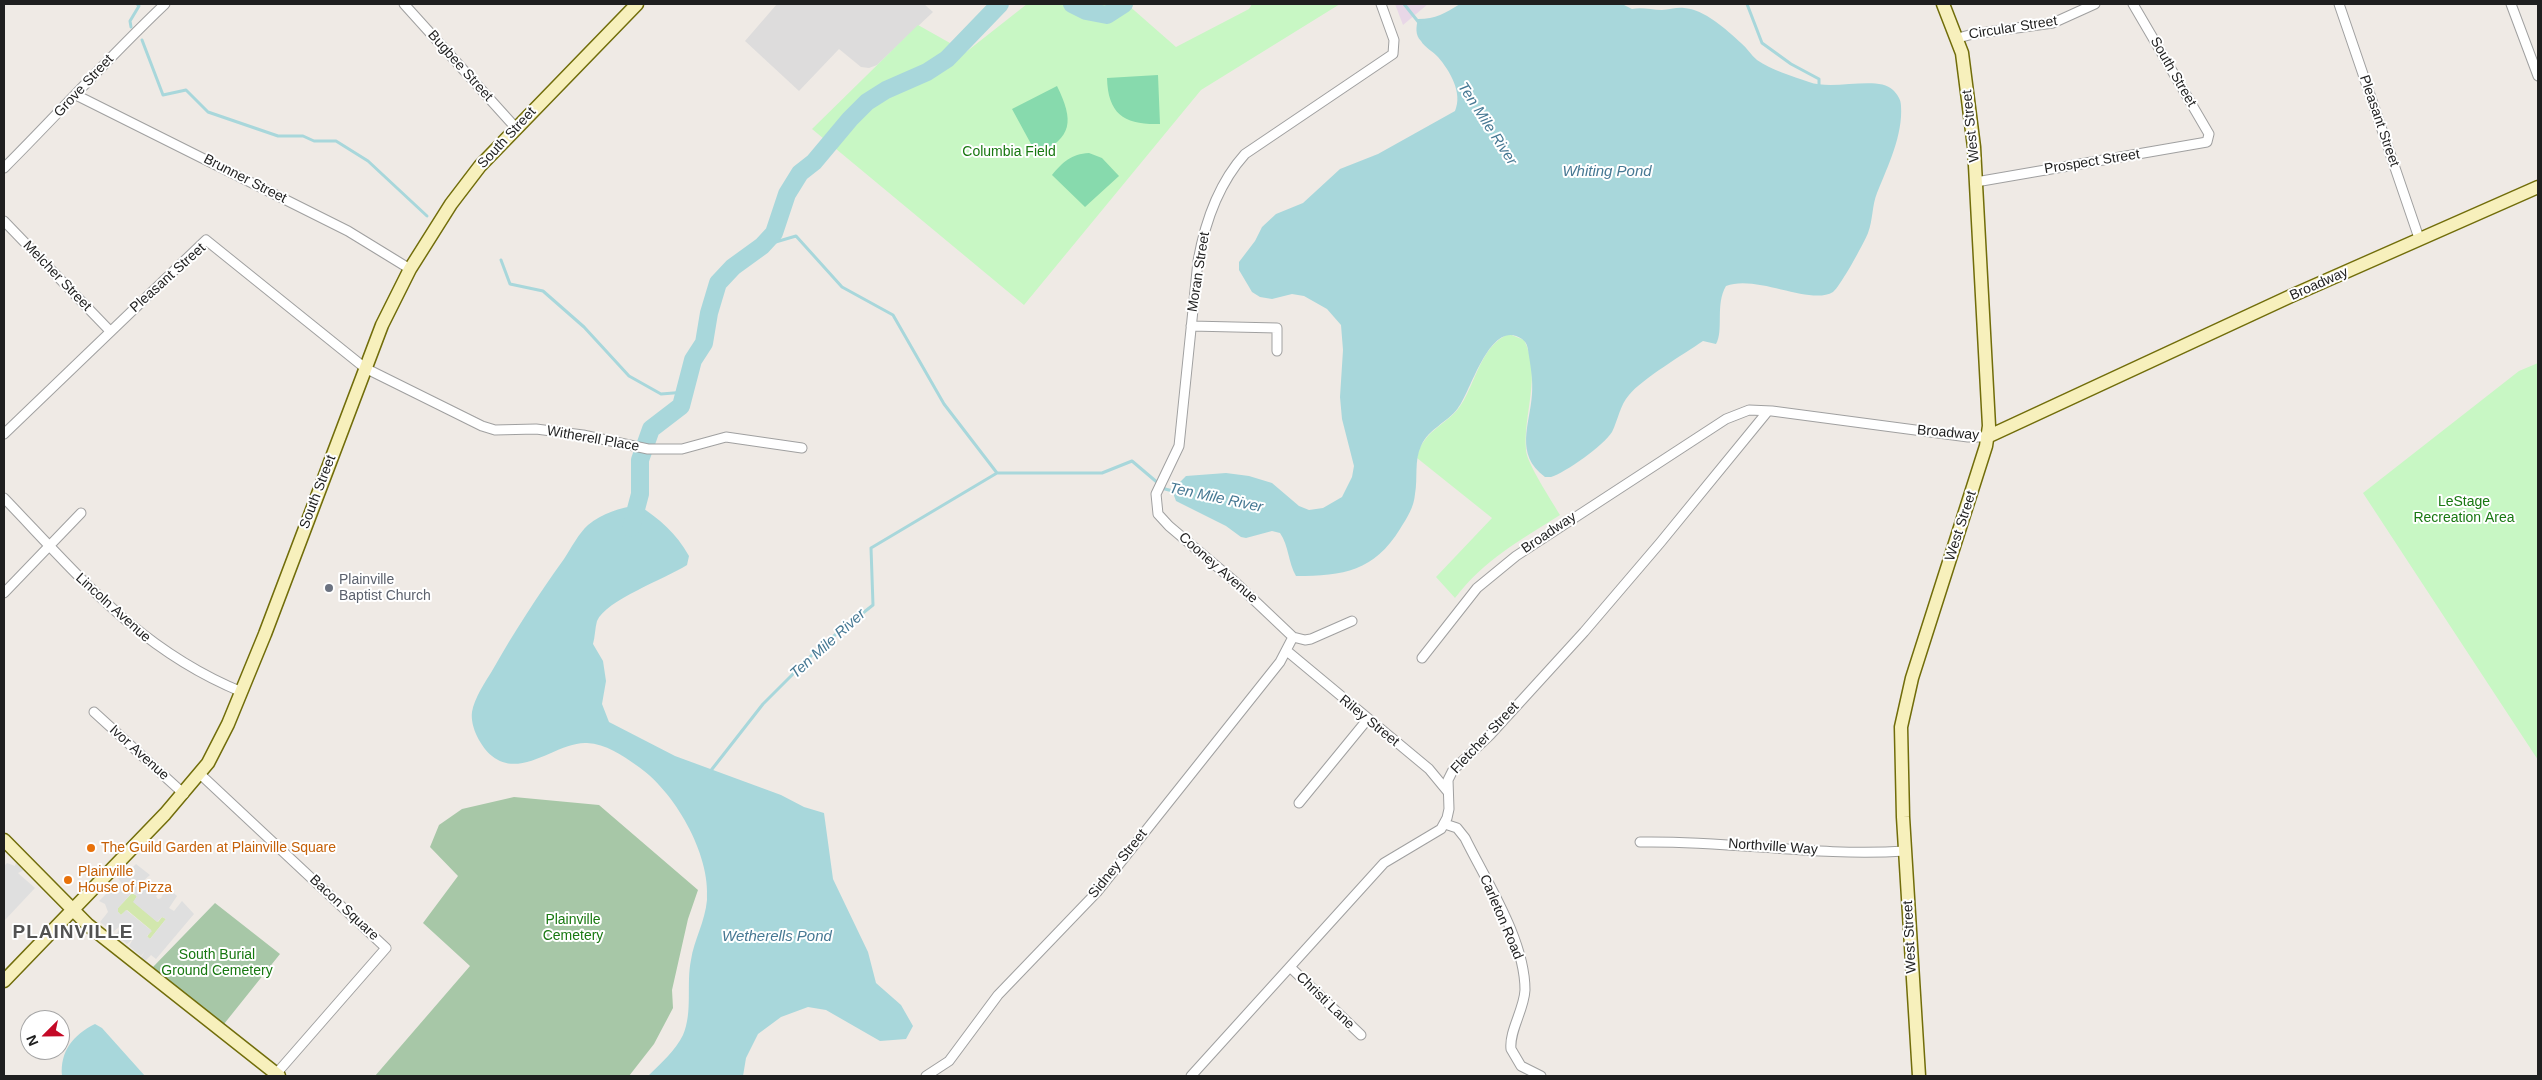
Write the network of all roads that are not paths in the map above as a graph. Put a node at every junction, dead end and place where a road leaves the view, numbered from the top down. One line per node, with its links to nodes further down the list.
1 (165, 4): 12 (street, Grove Street)
2 (404, 4): 13 (street, Bugbee Street)
3 (637, 4): 13 (street, South Street)
4 (1382, 4): 21 (street, Moran Street)
5 (1943, 4): 10 (street, West Street)
6 (2096, 4): 10 (street, Circular Street)
7 (2133, 4): 14 (street, South Street)
8 (2339, 4): 19 (street, Pleasant Street)
9 (2511, 4): 11 (street)
10 (1958, 38): 16 (street, West Street)
11 (2538, 76)
12 (76, 95): 15 (street, Grove Street); 20 (street, Brunner Street)
13 (516, 127): 20 (street, South Street)
14 (2207, 141): 16 (street, Prospect Street)
15 (4, 168)
16 (1976, 182): 28 (street, West Street)
17 (2538, 187): 19 (street, Broadway)
18 (4, 221): 22 (street, Melcher Street)
19 (2419, 238): 28 (street, Broadway)
20 (410, 269): 24 (street, South Street)
21 (1191, 326): 23 (street); 27 (street, Moran Street)
22 (110, 331): 24 (street, Pleasant Street); 26 (street, Pleasant Street)
23 (1277, 351)
24 (365, 368): 29 (street, Witherell Place); 38 (street, South Street)
25 (1768, 411): 28 (street, Broadway); 37 (street, Broadway); 42 (street, Fletcher Street)
26 (4, 434)
27 (1181, 435): 35 (street, Cooney Avenue)
28 (1988, 437): 48 (street, West Street)
29 (802, 448)
30 (4, 498): 32 (street, Lincoln Avenue)
31 (81, 513): 32 (street)
32 (49, 546): 33 (street); 38 (street, Lincoln Avenue)
33 (4, 593)
34 (1352, 621): 35 (street)
35 (1293, 637): 36 (street, Sidney Street)
36 (1287, 651): 40 (street, Riley Street); 54 (street, Sidney Street)
37 (1422, 658)
38 (242, 692): 41 (street, South Street)
39 (94, 712): 43 (street, Ivor Avenue)
40 (1367, 720): 42 (street, Riley Street); 44 (street)
41 (200, 774): 43 (street, South Street); 53 (street, Bacon Square)
42 (1449, 793): 45 (street, Fletcher Street)
43 (184, 794): 49 (street, South Street)
44 (1299, 803)
45 (1445, 824): 50 (street); 56 (street, Carleton Road)
46 (4, 840): 49 (street)
47 (1640, 842): 48 (street, Northville Way)
48 (1905, 851): 57 (street, West Street)
49 (72, 910): 51 (street, South Street); 53 (street)
50 (1290, 967): 52 (street, Christi Lane); 55 (street)
51 (4, 981)
52 (1361, 1035)
53 (277, 1075)
54 (926, 1076)
55 (1191, 1076)
56 (1541, 1076)
57 (1919, 1076)

